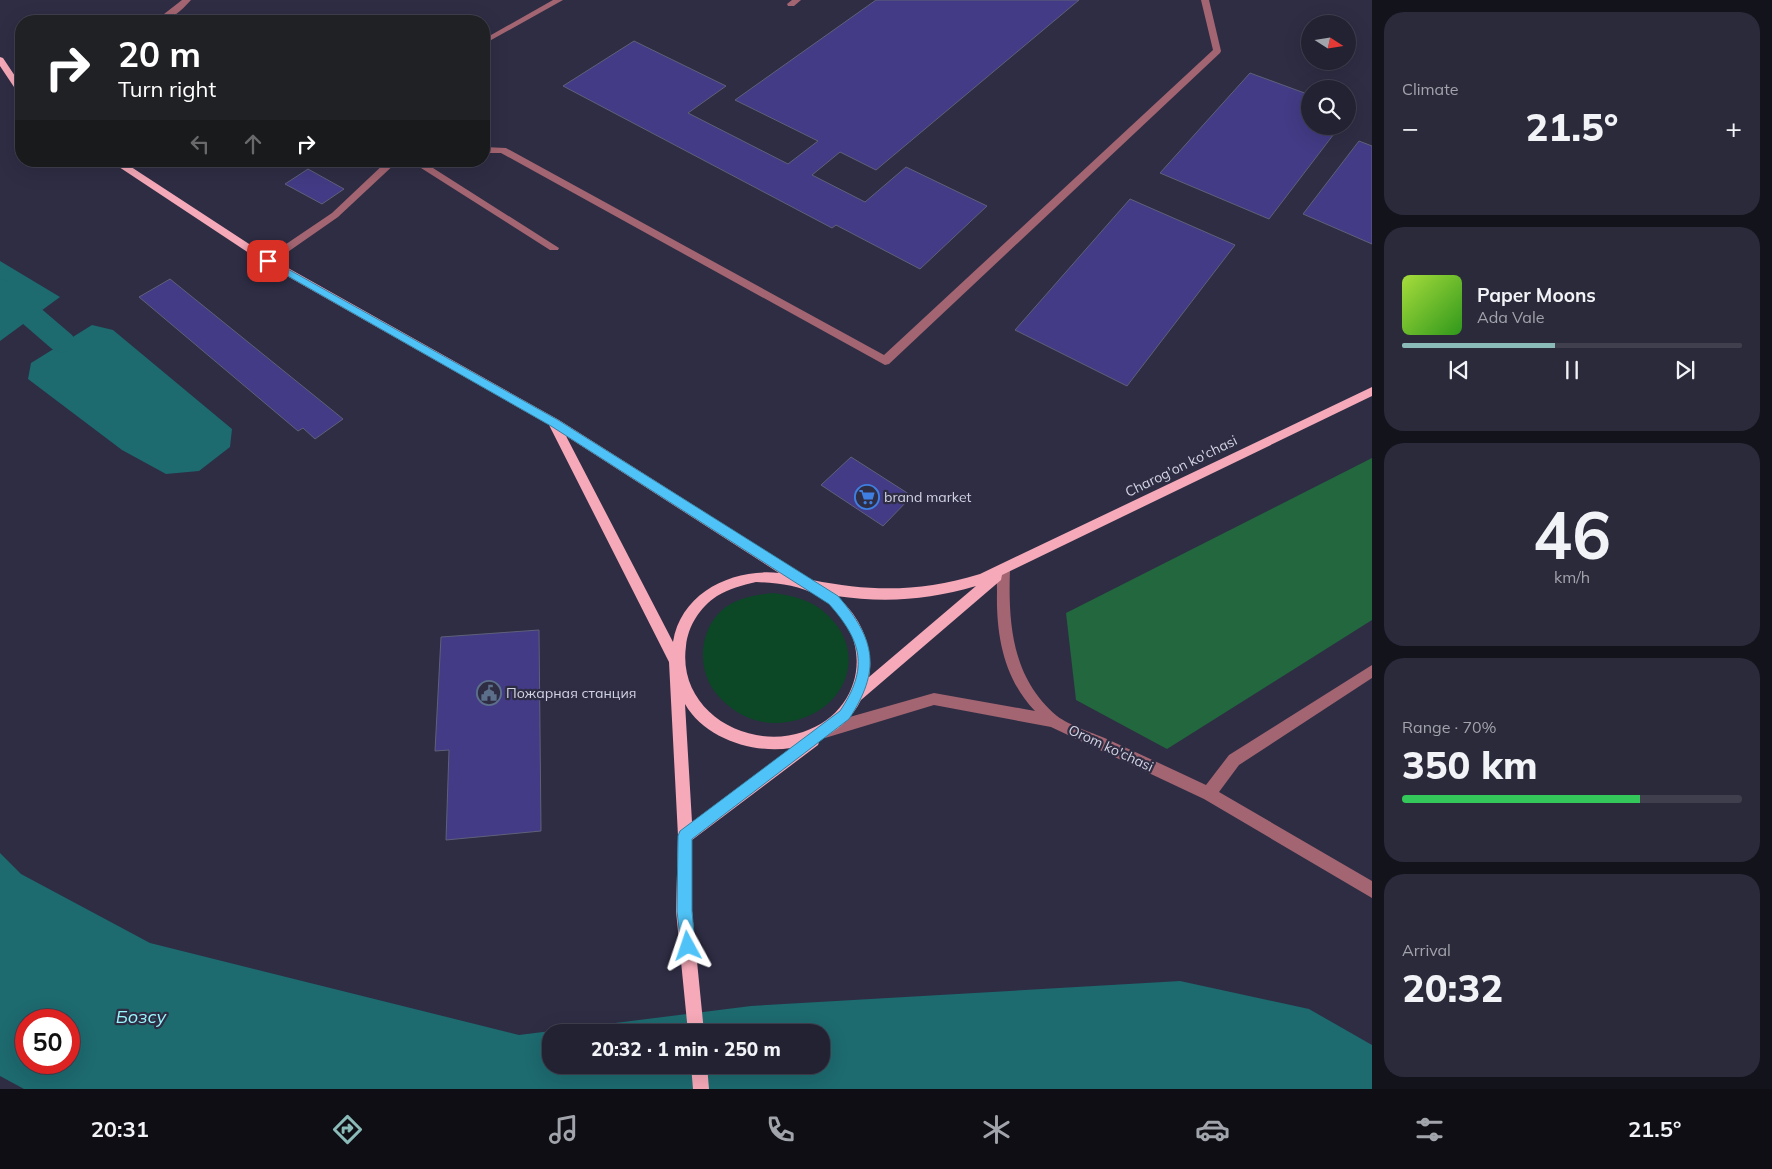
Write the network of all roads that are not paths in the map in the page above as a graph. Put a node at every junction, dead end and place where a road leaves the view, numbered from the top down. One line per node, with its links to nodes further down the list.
1 (187, 0): 4 (street)
2 (559, 0): 5 (street)
3 (1205, 0): 8 (street)
4 (170, 15)
5 (490, 39)
6 (0, 60): 7 (main road)
7 (15, 81)
8 (490, 150)
9 (123, 167): 13 (main road)
10 (387, 167): 13 (street)
11 (425, 167): 12 (street)
12 (554, 248)
13 (268, 261): 15 (main road)
14 (1372, 391): 16 (main road, Charog'on ko'chasi)
15 (555, 423): 17 (main road); 18 (main road)
16 (1004, 569): 17 (main road); 20 (main road); 21 (street)
17 (809, 585): 18 (main road); 20 (main road)
18 (676, 662): 22 (main road); 24 (main road)
19 (1372, 671): 23 (street)
20 (858, 695): 22 (main road)
21 (1053, 721): 22 (street, Orom ko'chasi); 23 (street, Orom ko'chasi)
22 (825, 731): 24 (main road)
23 (1209, 794): 25 (street, Orom ko'chasi)
24 (685, 836): 26 (main road)
25 (1372, 890)
26 (695, 1024)
27 (700, 1074): 28 (main road)
28 (701, 1089)

